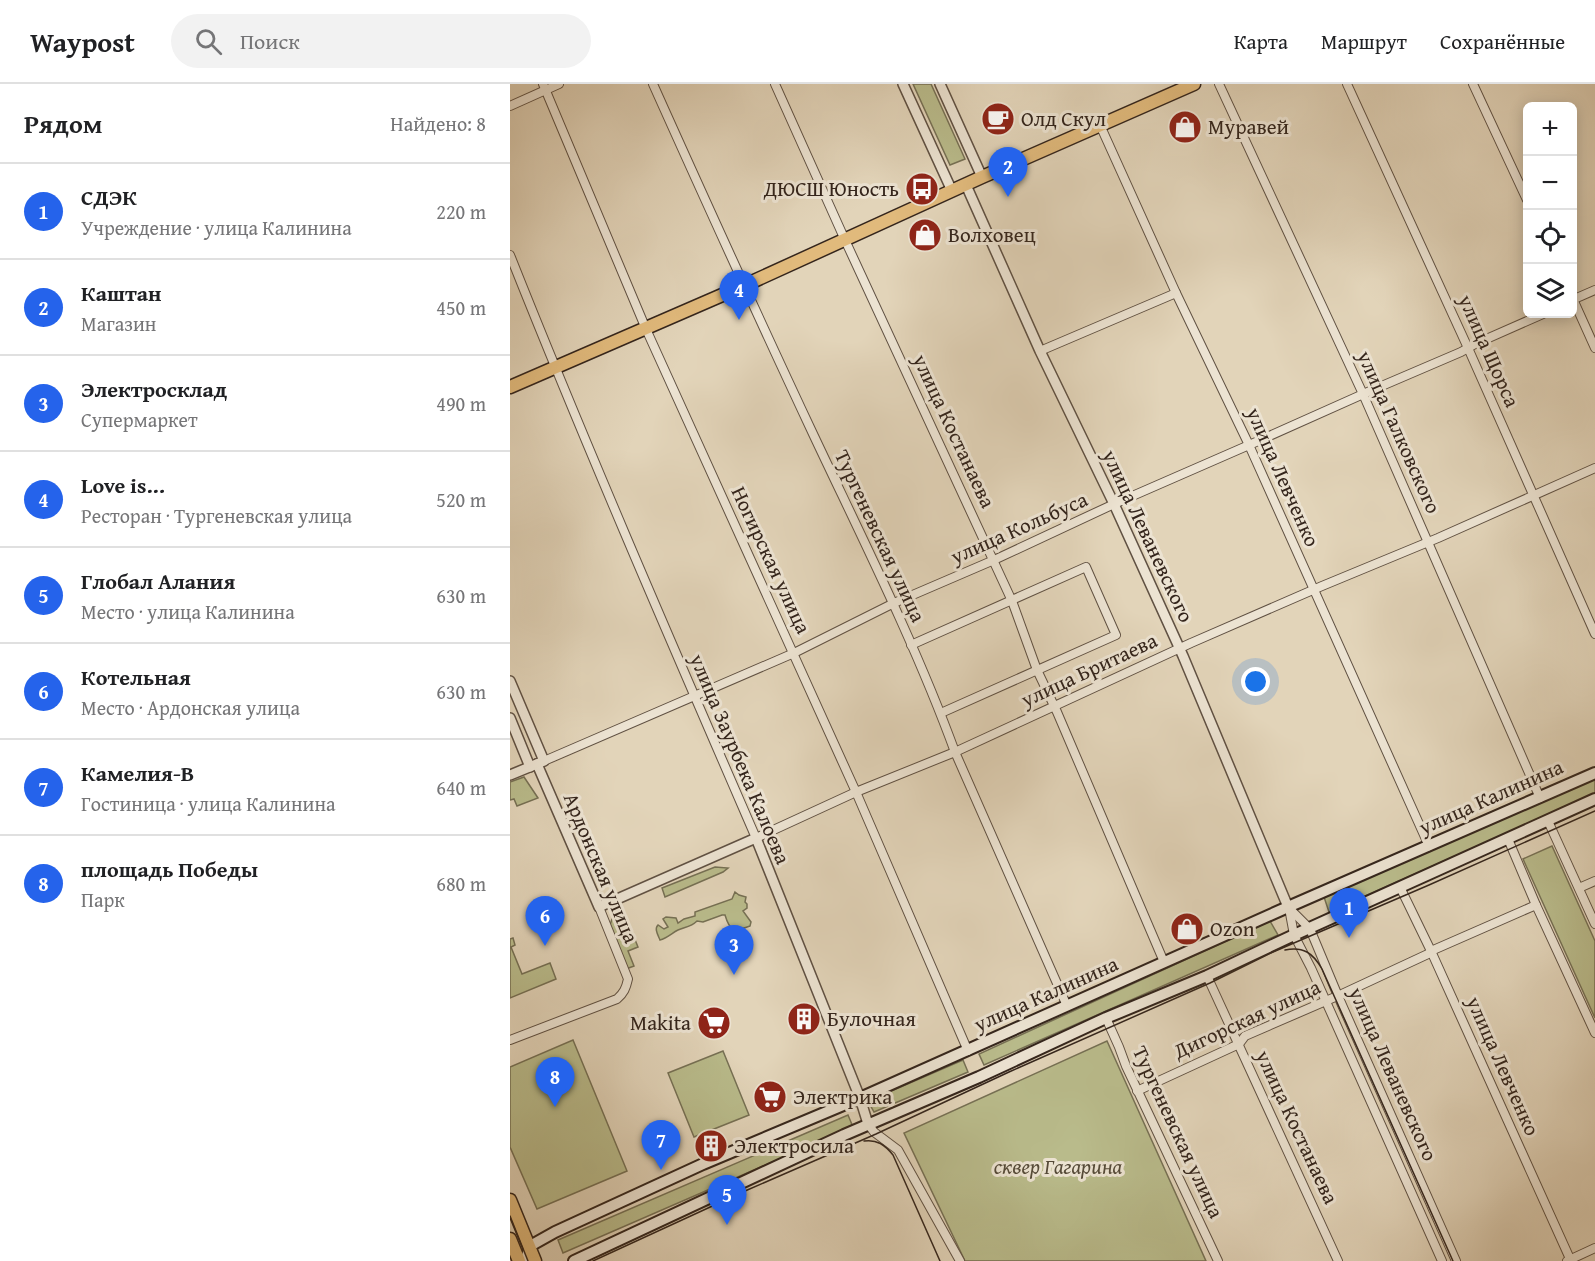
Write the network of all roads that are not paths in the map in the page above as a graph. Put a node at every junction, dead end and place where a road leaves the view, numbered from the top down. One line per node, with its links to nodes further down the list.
1 (560, 84): 10 (street)
2 (653, 84): 19 (street, Тургеневская улица)
3 (775, 84): 17 (street, улица Костанаева)
4 (903, 84): 15 (street)
5 (940, 84): 13 (street)
6 (1194, 84): 12 (main road)
7 (1219, 84): 31 (street, улица Галковского)
8 (1347, 84): 26 (street, улица Щорса)
9 (1473, 84): 16 (street)
10 (544, 87): 11 (street); 25 (street, Ногирская улица)
11 (510, 106)
12 (1100, 125): 13 (main road); 21 (street, улица Левченко)
13 (982, 177): 14 (main road)
14 (966, 185): 15 (main road); 28 (street, улица Леваневского)
15 (952, 191): 17 (main road)
16 (1523, 191)
17 (845, 240): 19 (main road); 37 (street, улица Костанаева)
18 (510, 255): 29 (street, улица Заурбека Калоева)
19 (743, 286): 25 (main road); 40 (street, Тургеневская улица)
20 (1595, 290): 22 (street)
21 (1176, 293): 28 (street); 32 (street, улица Левченко)
22 (1577, 297)
23 (1577, 308): 27 (street)
24 (1534, 318): 26 (street, улица Кольбуса)
25 (646, 329): 29 (main road); 44 (street, Ногирская улица)
26 (1468, 348): 31 (street, улица Кольбуса); 34 (street, улица Щорса)
27 (1595, 348)
28 (1040, 351): 35 (street, улица Леваневского)
29 (555, 369): 30 (main road); 47 (street, улица Заурбека Калоева)
30 (510, 387)
31 (1363, 394): 32 (street, улица Кольбуса); 36 (street, улица Галковского)
32 (1249, 445): 35 (street, улица Кольбуса); 38 (street, улица Левченко)
33 (1595, 468): 34 (street, улица Бритаева)
34 (1533, 495): 36 (street, улица Бритаева); 41 (street, улица Щорса)
35 (1114, 504): 37 (street, улица Кольбуса); 43 (street, улица Леваневского)
36 (1428, 542): 38 (street, улица Бритаева); 56 (street, улица Галковского)
37 (994, 560): 39 (street, улица Костанаева); 40 (street, улица Кольбуса)
38 (1313, 590): 43 (street, улица Бритаева); 61 (street, улица Левченко)
39 (1012, 601): 42 (street); 45 (street, улица Костанаева); 45 (street)
40 (894, 603): 42 (street, Тургеневская улица); 44 (street, улица Кольбуса)
41 (1595, 634)
42 (911, 645): 49 (street, Тургеневская улица)
43 (1180, 648): 48 (street, улица Бритаева); 67 (street, улица Леваневского)
44 (794, 653): 47 (street, улица Кольбуса); 55 (street, Ногирская улица)
45 (1037, 670): 48 (street, улица Костанаева); 49 (street)
46 (510, 681): 52 (street, Ардонская улица)
47 (693, 696): 52 (street, улица Кольбуса); 59 (street, улица Заурбека Калоева)
48 (1054, 707): 51 (street, улица Бритаева); 72 (street, улица Костанаева)
49 (940, 713): 51 (street, Тургеневская улица)
50 (510, 718): 52 (street, Ардонская улица)
51 (955, 752): 55 (street, улица Бритаева); 76 (street, Тургеневская улица)
52 (537, 764): 54 (street, улица Кольбуса); 66 (street, Ардонская улица)
53 (1595, 773): 56 (main road, улица Калинина)
54 (510, 775)
55 (856, 792): 59 (street, улица Бритаева); 81 (street, Ногирская улица)
56 (1540, 798): 61 (main road, улица Калинина)
57 (1595, 800): 58 (main road)
58 (1548, 821): 60 (main road); 64 (street)
59 (756, 838): 66 (street, улица Бритаева); 83 (street, улица Заурбека Калоева)
60 (1508, 839): 63 (main road); 65 (street)
61 (1429, 846): 67 (main road, улица Калинина)
62 (1595, 881): 64 (street)
63 (1400, 887): 69 (main road); 71 (street, улица Левченко)
64 (1579, 888): 68 (street)
65 (1536, 905): 71 (street, Дигорская улица); 78 (street)
66 (598, 907): 79 (street, Ардонская улица)
67 (1288, 907): 69 (street, улица Леваневского); 70 (street, улица Леваневского); 72 (main road, улица Калинина)
68 (1595, 924)
69 (1310, 928): 70 (main road); 74 (street, улица Леваневского)
70 (1294, 935): 73 (main road); 75 (street, улица Леваневского)
71 (1431, 951): 74 (street, Дигорская улица); 89 (street, улица Левченко)
72 (1164, 962): 76 (main road, улица Калинина)
73 (1207, 976): 77 (main road); 80 (street, улица Костанаева)
74 (1338, 996): 75 (street, Дигорская улица); 97 (street, улица Леваневского)
75 (1326, 1001): 80 (street, Дигорская улица); 96 (street, улица Леваневского)
76 (1067, 1006): 81 (main road, улица Калинина)
77 (1106, 1018): 82 (street, Тургеневская улица); 84 (main road)
78 (1595, 1034)
79 (510, 1040)
80 (1239, 1044): 82 (street, Дигорская улица); 95 (street, улица Костанаева)
81 (968, 1051): 83 (main road, улица Калинина)
82 (1137, 1091): 94 (street, Тургеневская улица)
83 (860, 1098): 84 (street, улица Заурбека Калоева); 87 (main road, улица Калинина)
84 (868, 1124): 92 (main road); 93 (street)
85 (510, 1200): 87 (main road)
86 (510, 1239): 90 (main road)
87 (530, 1246): 90 (main road); 91 (main road)
88 (1595, 1248): 89 (street)
89 (1570, 1260)
90 (521, 1261)
91 (535, 1261)
92 (574, 1261)
93 (960, 1261)
94 (1218, 1261)
95 (1338, 1261)
96 (1442, 1261)
97 (1456, 1261)

